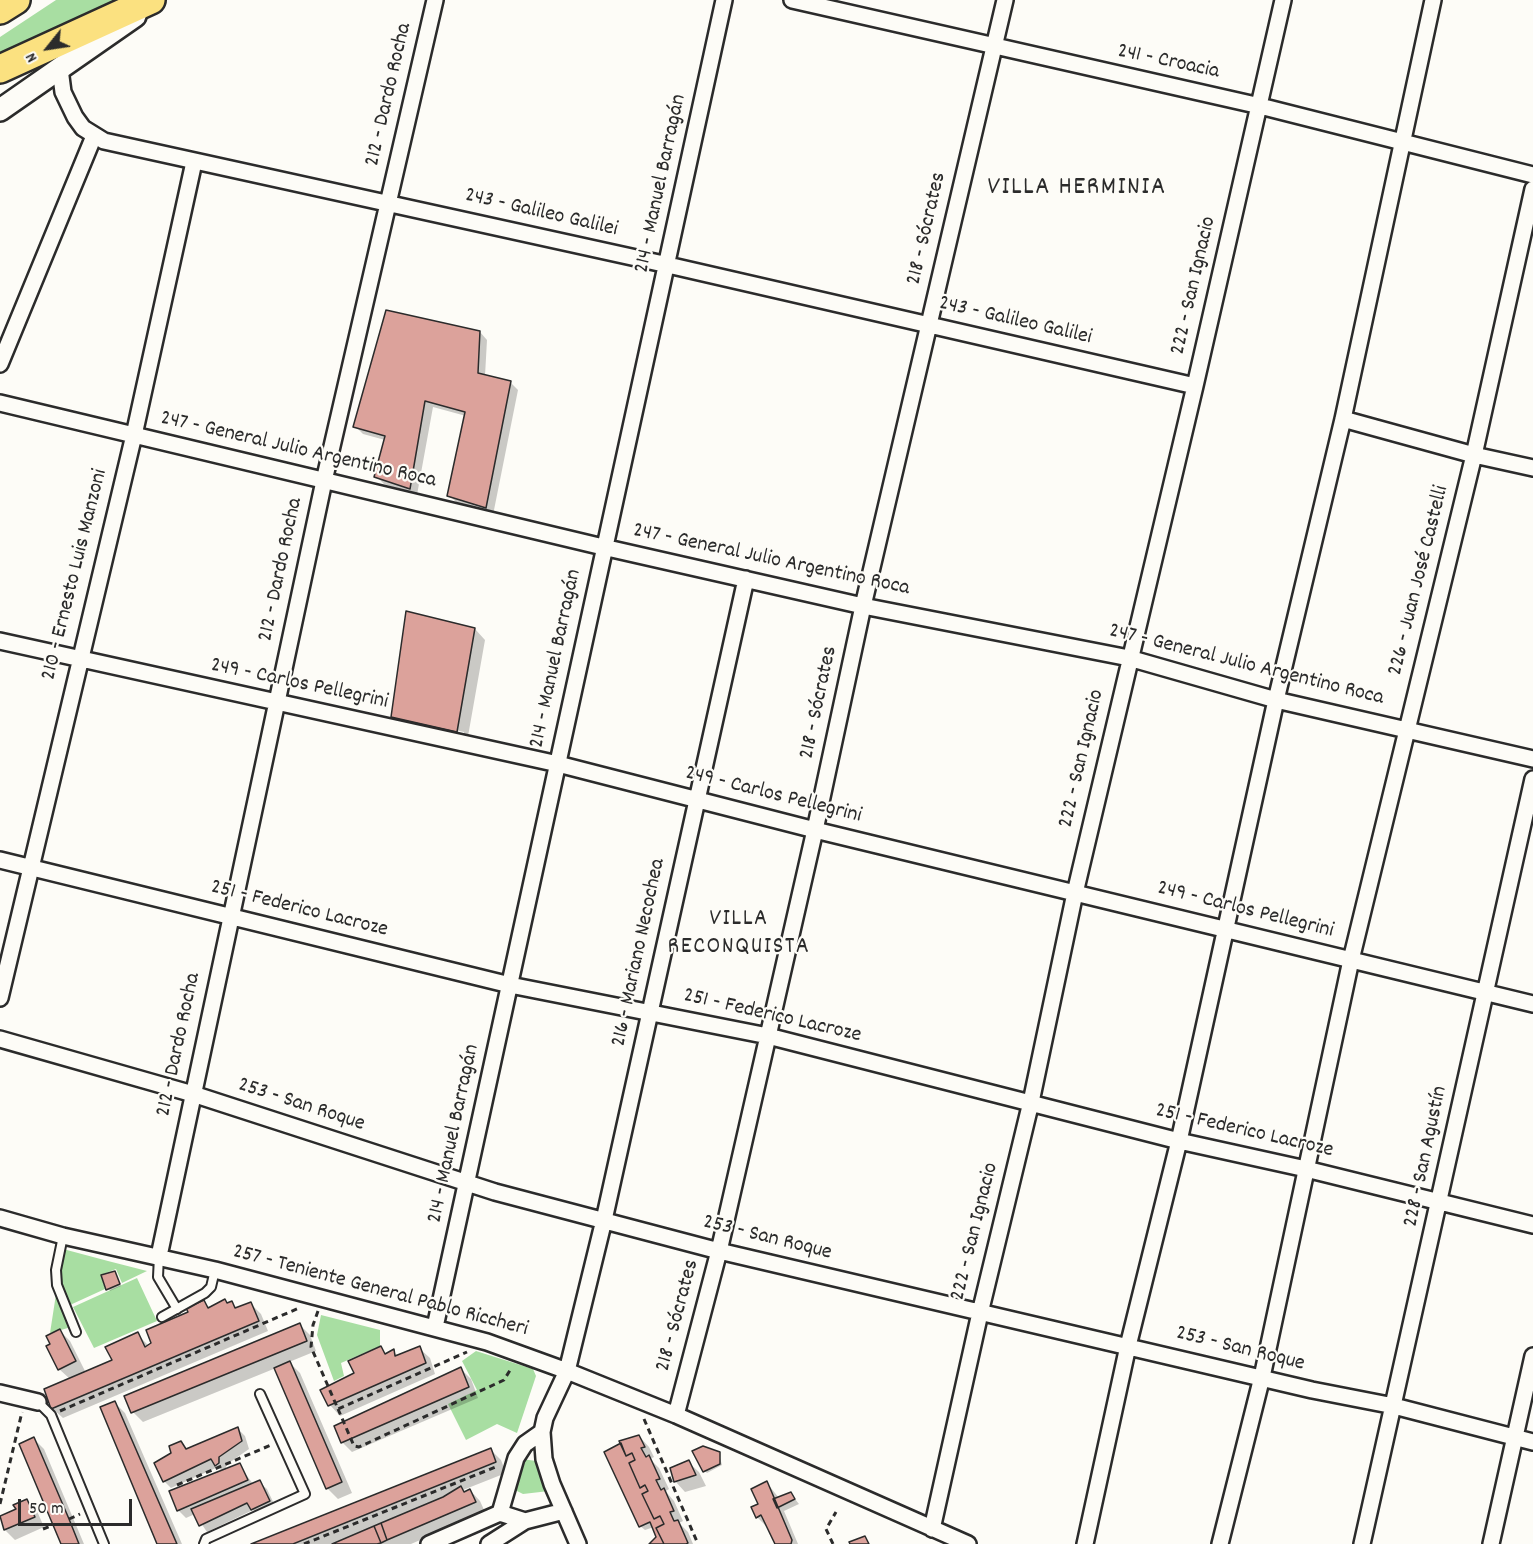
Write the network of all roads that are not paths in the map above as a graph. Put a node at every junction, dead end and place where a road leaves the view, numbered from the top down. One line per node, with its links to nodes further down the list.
1 (16, 0): 10 (highway)
2 (151, 0): 12 (highway)
3 (158, 0): 13 (street)
4 (435, 0): 21 (street, 212 - Dardo Rocha)
5 (724, 0): 22 (street, 214 - Manuel Barragán)
6 (792, 0): 11 (street, 241 - Croacia)
7 (1005, 0): 11 (street, 218 - Sócrates)
8 (1283, 0): 14 (street, 222 - San Ignacio)
9 (1433, 0): 17 (street)
10 (0, 10)
11 (994, 47): 14 (street, 241 - Croacia); 23 (street, 218 - Sócrates)
12 (0, 69)
13 (60, 69): 15 (street); 16 (street)
14 (1260, 106): 17 (street, 241 - Croacia); 25 (street, 222 - San Ignacio)
15 (0, 110)
16 (94, 136): 18 (street, 243 - Galileo Galilei); 24 (street)
17 (1402, 141): 19 (street, 241 - Croacia); 27 (street)
18 (194, 162): 21 (street, 243 - Galileo Galilei); 28 (street, 210 - Ernesto Luis Manzoni)
19 (1533, 175)
20 (1533, 189): 29 (street, 226 - Juan José Castelli)
21 (387, 202): 22 (street, 243 - Galileo Galilei); 31 (street, 212 - Dardo Rocha)
22 (668, 265): 23 (street, 243 - Galileo Galilei); 32 (street, 214 - Manuel Barragán)
23 (928, 325): 25 (street, 243 - Galileo Galilei); 34 (street, 218 - Sócrates)
24 (0, 364)
25 (1195, 386): 36 (street, 222 - San Ignacio)
26 (0, 403): 28 (street, 247 - General Julio Argentino Roca)
27 (1343, 419): 29 (street); 38 (street)
28 (134, 435): 31 (street, 247 - General Julio Argentino Roca); 37 (street, 210 - Ernesto Luis Manzoni)
29 (1474, 455): 30 (street); 40 (street, 226 - Juan José Castelli)
30 (1533, 468)
31 (324, 481): 32 (street, 247 - General Julio Argentino Roca); 39 (street, 212 - Dardo Rocha)
32 (603, 547): 33 (street, 247 - General Julio Argentino Roca); 42 (street, 214 - Manuel Barragán)
33 (746, 579): 34 (street, 247 - General Julio Argentino Roca); 44 (street, 216 - Mariano Necochea)
34 (863, 606): 36 (street, 247 - General Julio Argentino Roca); 45 (street, 218 - Sócrates)
35 (0, 641): 37 (street, 249 - Carlos Pellegrini)
36 (1130, 658): 38 (street, 247 - General Julio Argentino Roca); 48 (street, 222 - San Ignacio)
37 (78, 660): 39 (street, 249 - Carlos Pellegrini); 47 (street, 210 - Ernesto Luis Manzoni)
38 (1276, 700): 40 (street, 247 - General Julio Argentino Roca); 50 (street)
39 (277, 704): 42 (street, 249 - Carlos Pellegrini); 49 (street, 212 - Dardo Rocha)
40 (1407, 730): 41 (street, 247 - General Julio Argentino Roca); 51 (street, 226 - Juan José Castelli)
41 (1533, 759)
42 (558, 764): 44 (street, 249 - Carlos Pellegrini); 52 (street, 214 - Manuel Barragán)
43 (1533, 779): 53 (street, 228 - San Agustín)
44 (697, 800): 45 (street, 249 - Carlos Pellegrini); 56 (street, 216 - Mariano Necochea)
45 (815, 830): 48 (street, 249 - Carlos Pellegrini); 57 (street, 218 - Sócrates)
46 (0, 860): 47 (street, 251 - Federico Lacroze)
47 (31, 867): 49 (street, 251 - Federico Lacroze); 54 (street, 210 - Ernesto Luis Manzoni)
48 (1075, 893): 50 (street, 249 - Carlos Pellegrini); 60 (street, 222 - San Ignacio)
49 (230, 916): 52 (street, 251 - Federico Lacroze); 59 (street, 212 - Dardo Rocha)
50 (1224, 929): 51 (street, 249 - Carlos Pellegrini); 61 (street)
51 (1351, 960): 53 (street, 249 - Carlos Pellegrini); 62 (street, 226 - Juan José Castelli)
52 (510, 985): 56 (street, 251 - Federico Lacroze); 63 (street, 214 - Manuel Barragán)
53 (1486, 993): 55 (street, 249 - Carlos Pellegrini); 64 (street, 228 - San Agustín)
54 (0, 998)
55 (1533, 1004)
56 (650, 1013): 57 (street, 251 - Federico Lacroze); 66 (street, 216 - Mariano Necochea)
57 (768, 1036): 60 (street, 251 - Federico Lacroze); 69 (street, 218 - Sócrates)
58 (0, 1039): 59 (street, 253 - San Roque)
59 (193, 1094): 63 (street, 253 - San Roque); 70 (street, 212 - Dardo Rocha)
60 (1031, 1102): 61 (street, 251 - Federico Lacroze); 73 (street, 222 - San Ignacio)
61 (1179, 1142): 62 (street, 251 - Federico Lacroze); 77 (street)
62 (1306, 1169): 64 (street, 251 - Federico Lacroze); 80 (street, 226 - Juan José Castelli)
63 (467, 1183): 66 (street, 253 - San Roque); 75 (street, 214 - Manuel Barragán)
64 (1440, 1204): 67 (street, 251 - Federico Lacroze); 84 (street, 228 - San Agustín)
65 (0, 1218): 68 (street, 257 - Teniente General Pablo Riccheri)
66 (604, 1221): 69 (street, 253 - San Roque); 79 (street, 216 - Mariano Necochea)
67 (1533, 1225)
68 (63, 1236): 70 (street, 257 - Teniente General Pablo Riccheri); 76 (lane)
69 (719, 1251): 73 (street, 253 - San Roque); 85 (street, 218 - Sócrates)
70 (159, 1256): 71 (street, 257 - Teniente General Pablo Riccheri); 72 (lane)
71 (215, 1270): 72 (lane); 75 (street, 257 - Teniente General Pablo Riccheri)
72 (177, 1309): 74 (lane)
73 (980, 1313): 77 (street, 253 - San Roque); 92 (street, 222 - San Ignacio)
74 (162, 1317)
75 (435, 1327): 79 (street, 257 - Teniente General Pablo Riccheri)
76 (76, 1332)
77 (1128, 1346): 80 (street, 253 - San Roque); 99 (street)
78 (1533, 1356): 87 (street)
79 (567, 1371): 85 (street, 257 - Teniente General Pablo Riccheri); 86 (street, 216 - Mariano Necochea)
80 (1262, 1377): 84 (street, 253 - San Roque); 100 (street, 226 - Juan José Castelli)
81 (0, 1393): 83 (street)
82 (260, 1394): 94 (lane)
83 (32, 1400): 93 (lane)
84 (1394, 1406): 87 (street, 253 - San Roque); 101 (street, 228 - San Agustín)
85 (676, 1415): 92 (street, 257 - Teniente General Pablo Riccheri)
86 (542, 1432): 89 (street); 90 (street)
87 (1515, 1437): 88 (street, 253 - San Roque); 102 (street)
88 (1533, 1442)
89 (564, 1511): 91 (street); 97 (street)
90 (500, 1513): 91 (street); 95 (street)
91 (525, 1521): 96 (street)
92 (932, 1528): 98 (street, 257 - Teniente General Pablo Riccheri)
93 (104, 1544)
94 (204, 1544)
95 (429, 1544)
96 (489, 1544)
97 (578, 1544)
98 (968, 1544)
99 (1085, 1544)
100 (1220, 1544)
101 (1362, 1544)
102 (1491, 1544)

